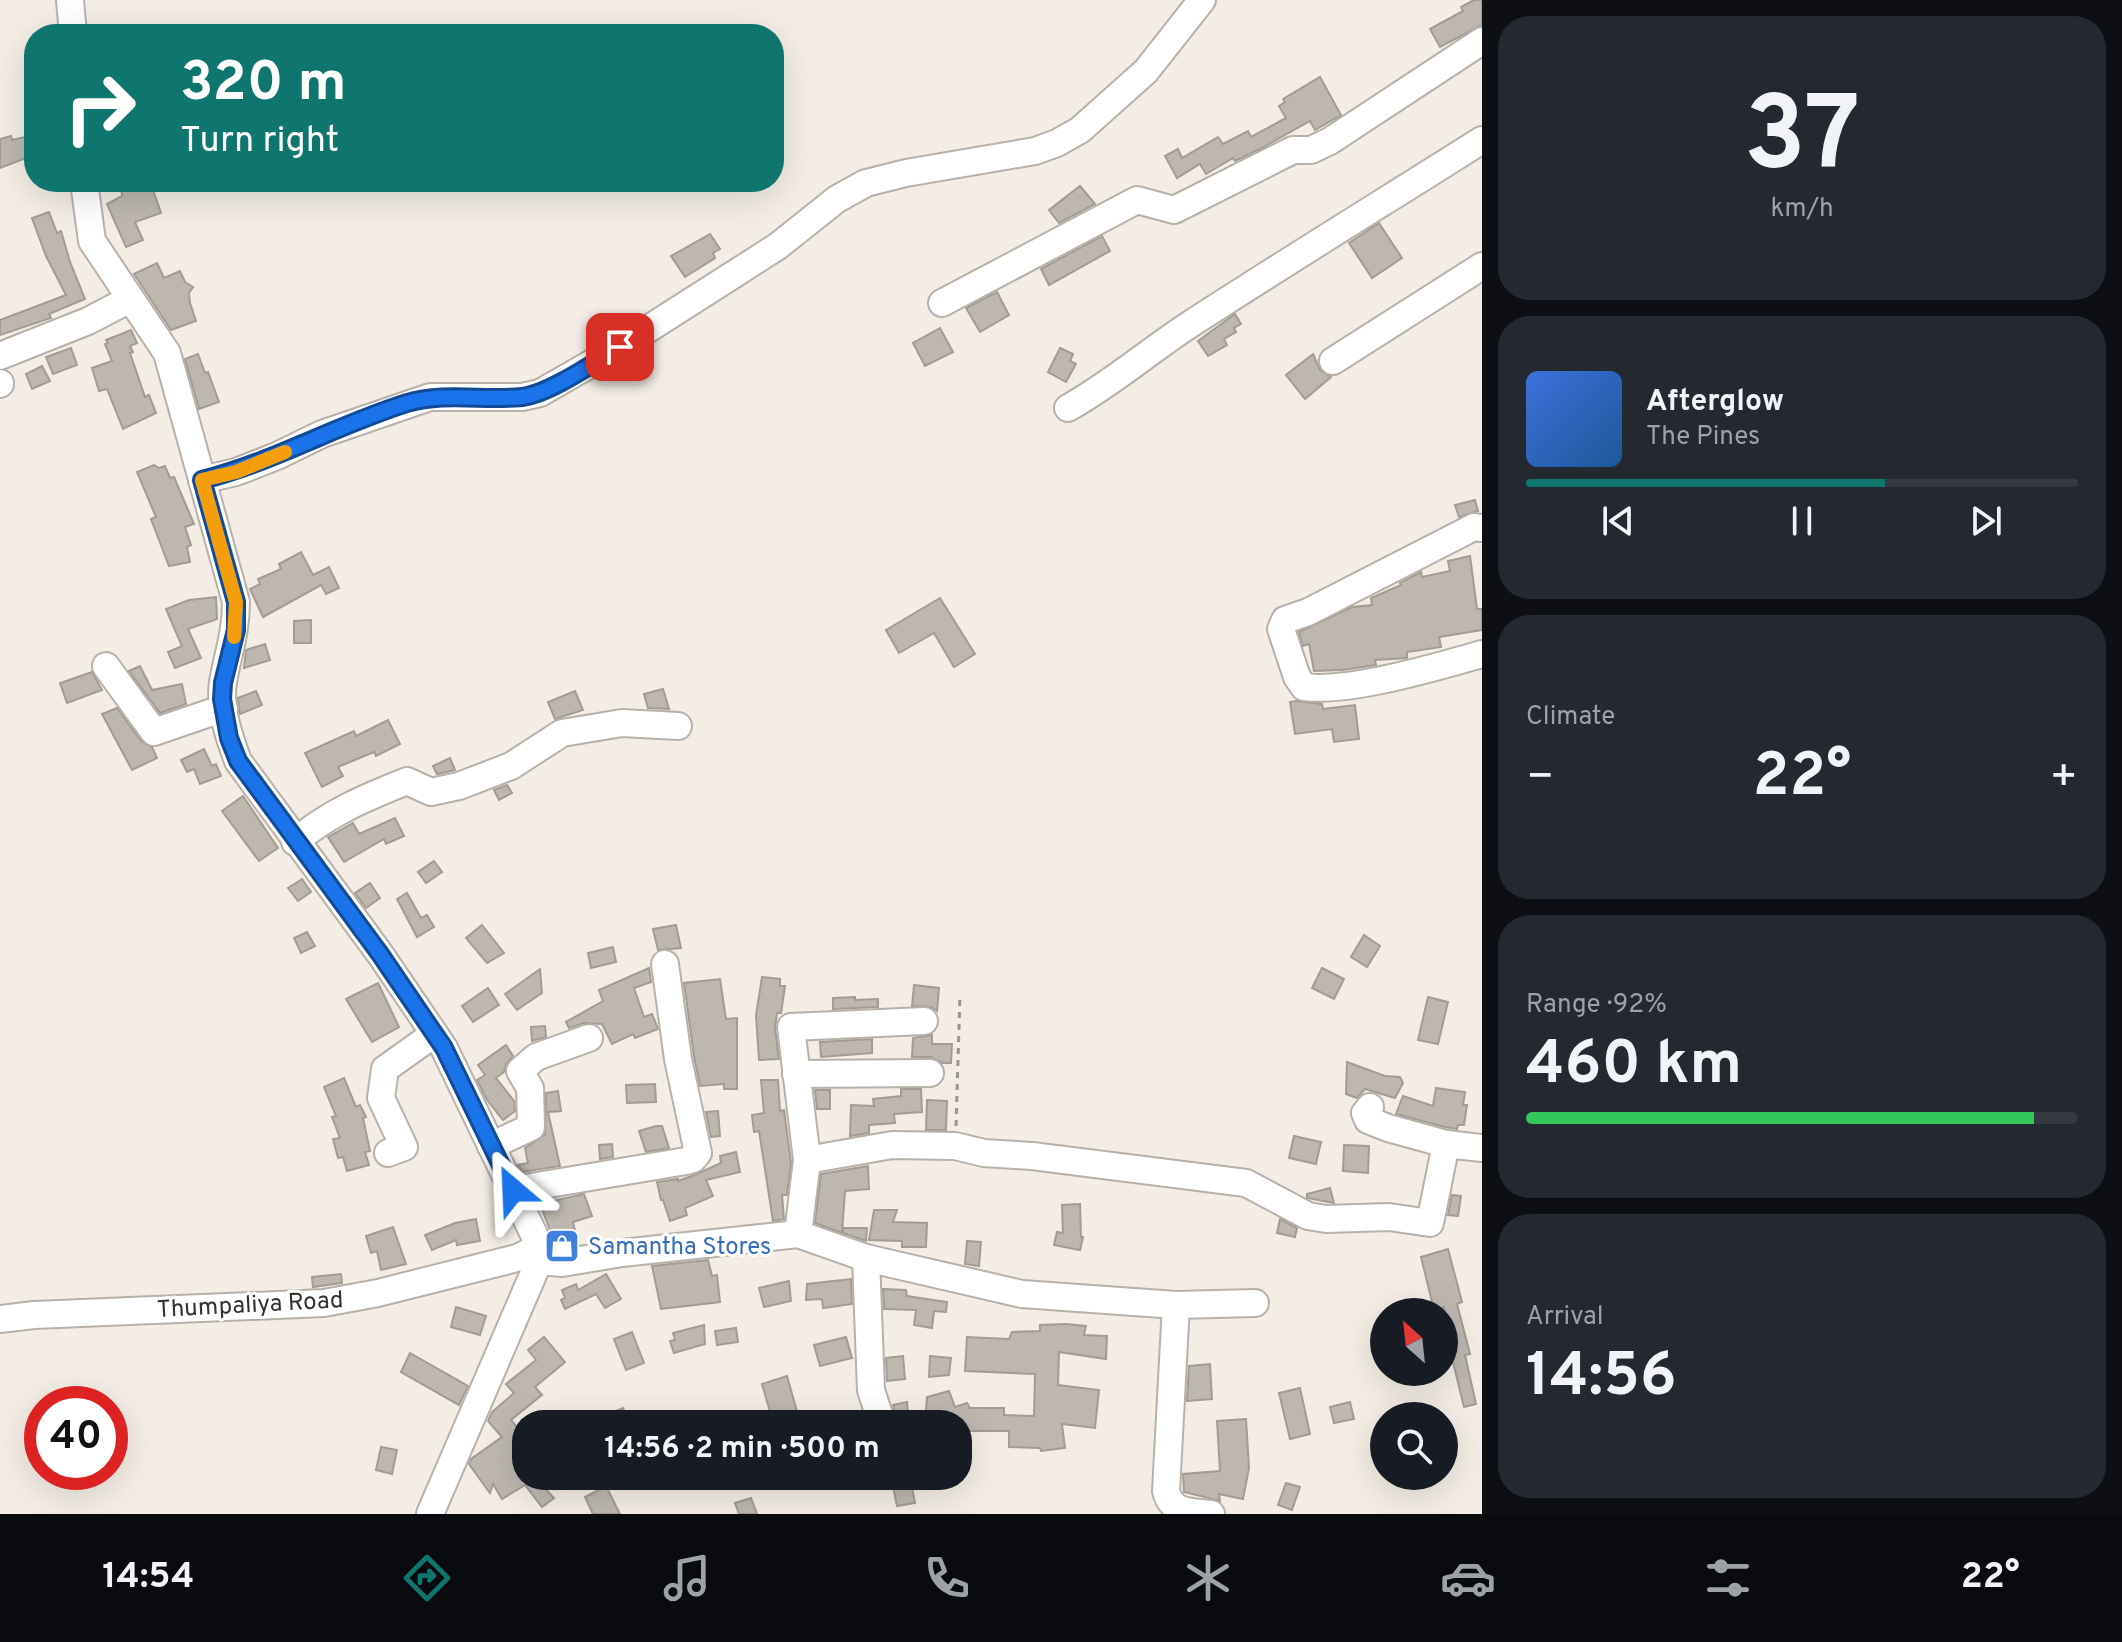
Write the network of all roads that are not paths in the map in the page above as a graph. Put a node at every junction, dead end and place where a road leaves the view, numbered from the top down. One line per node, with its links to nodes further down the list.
1 (70, 0): 3 (street)
2 (1202, 0): 13 (street)
3 (72, 24)
4 (1482, 41): 9 (street)
5 (1482, 140): 12 (street)
6 (85, 192): 8 (street)
7 (1482, 266): 11 (street)
8 (130, 299): 10 (street); 13 (street)
9 (942, 303)
10 (0, 356)
11 (1333, 361)
12 (1068, 408)
13 (202, 480): 17 (street)
14 (1482, 528): 15 (street)
15 (1482, 654)
16 (106, 666): 17 (street)
17 (224, 708): 19 (street)
18 (678, 726): 19 (street)
19 (295, 842): 22 (street)
20 (665, 964): 32 (street)
21 (924, 1021): 25 (street)
22 (434, 1034): 28 (street); 30 (street)
23 (589, 1038): 28 (street)
24 (930, 1073): 25 (street)
25 (796, 1074): 31 (street)
26 (1370, 1107): 27 (street)
27 (1446, 1144): 29 (street); 31 (street)
28 (491, 1146): 32 (street)
29 (1482, 1148)
30 (388, 1153)
31 (807, 1160): 33 (street)
32 (513, 1190): 34 (street)
33 (798, 1234): 34 (street, Thumpaliya Road); 35 (street)
34 (540, 1254): 38 (street, Thumpaliya Road); 40 (street)
35 (866, 1258): 37 (street); 39 (street)
36 (1255, 1303): 37 (street)
37 (1176, 1305): 41 (street)
38 (0, 1319)
39 (877, 1410)
40 (430, 1514)
41 (1211, 1514)

